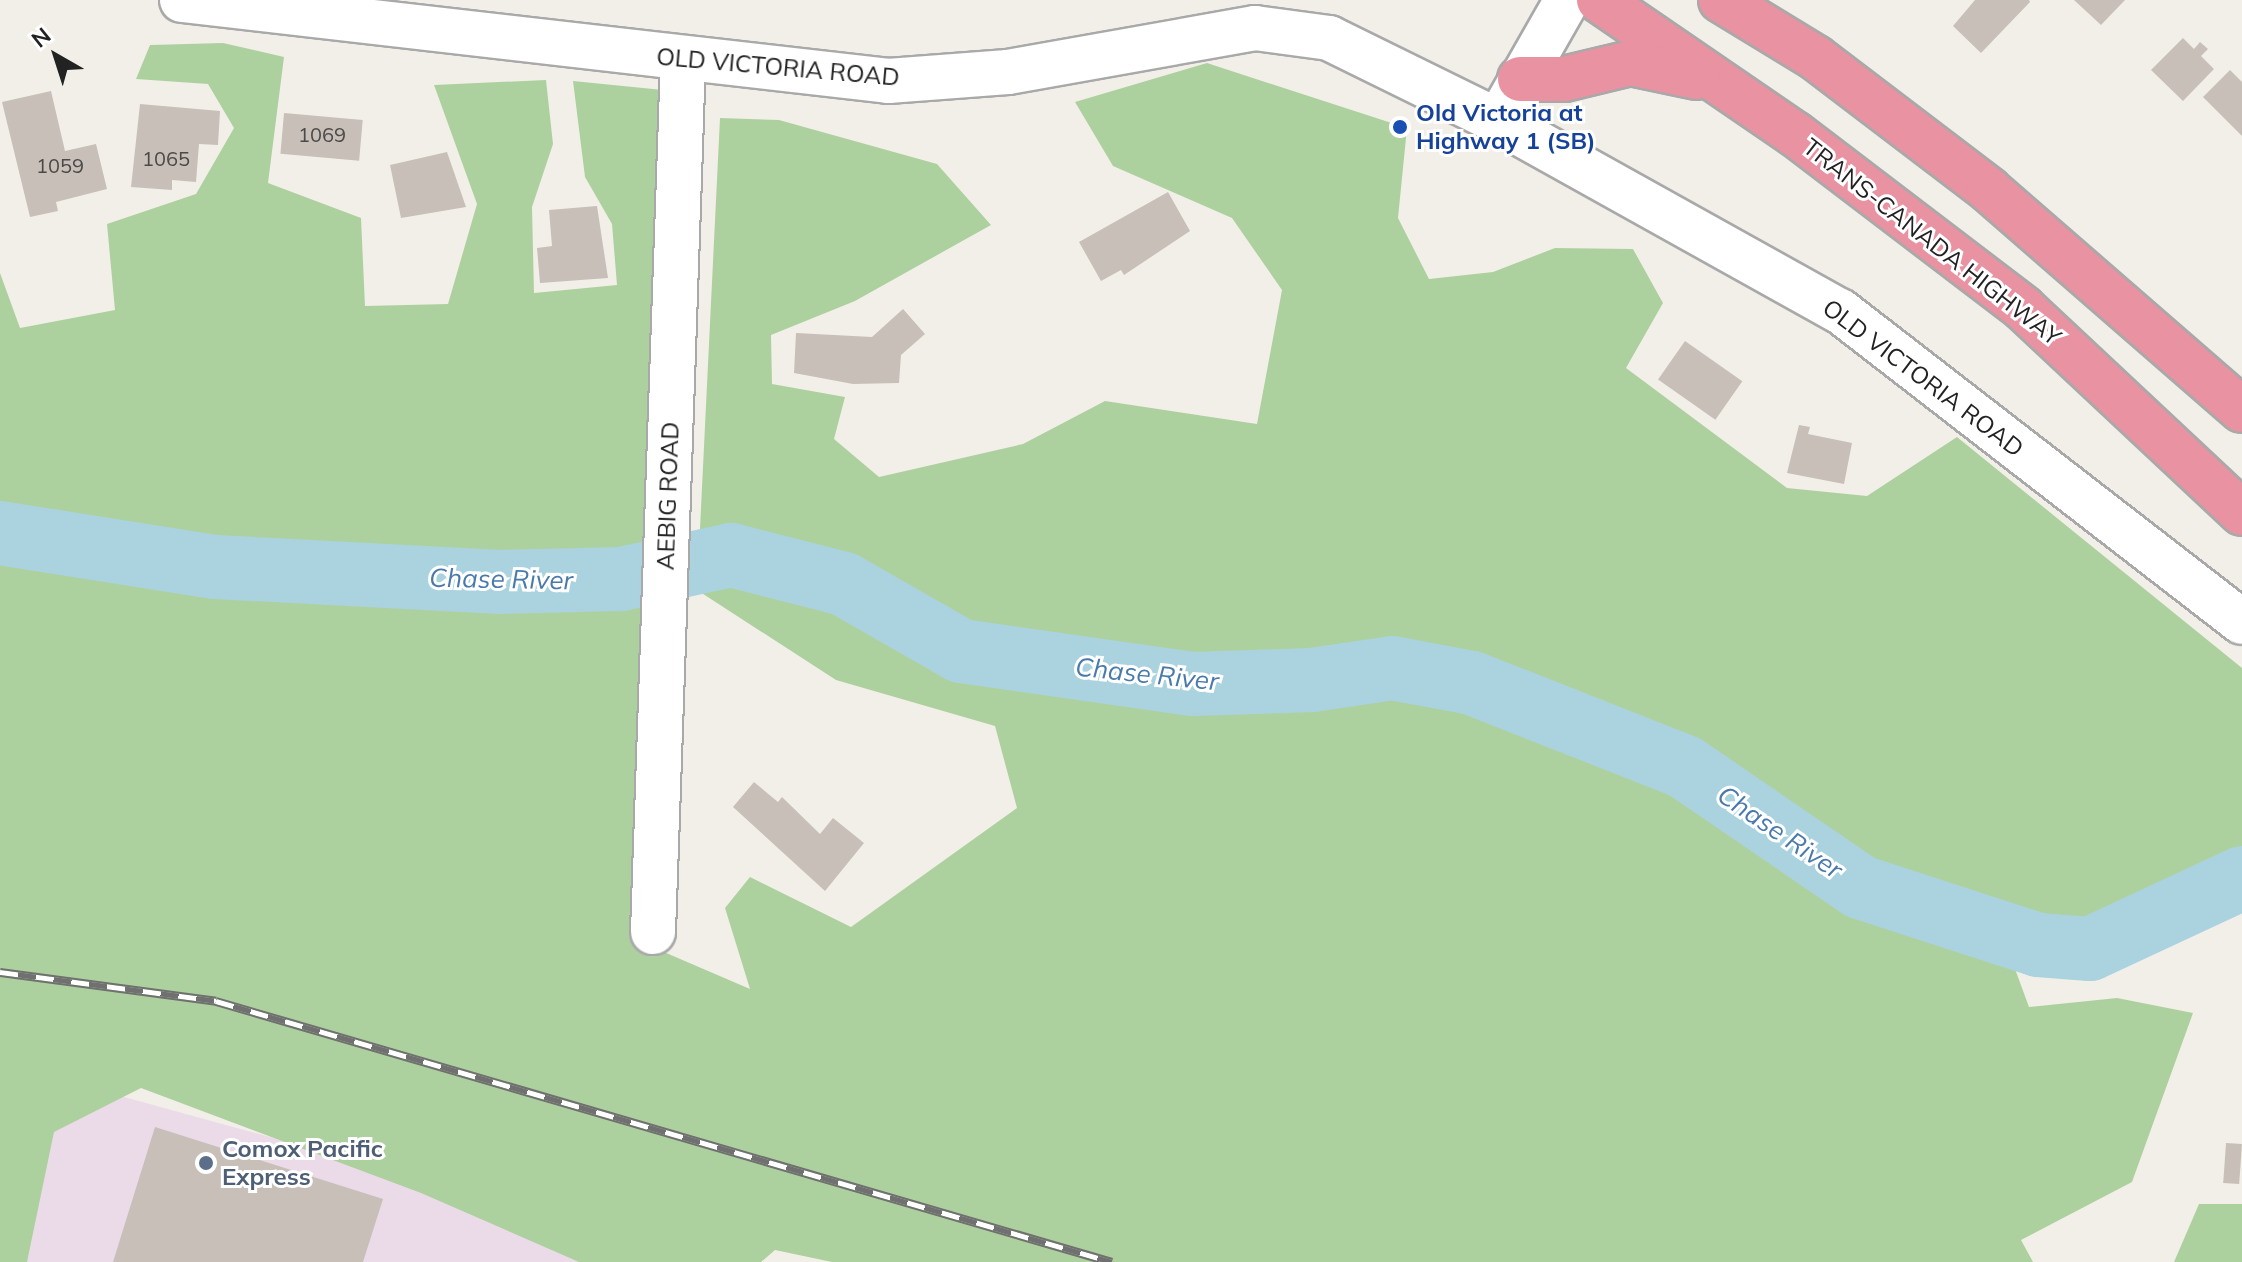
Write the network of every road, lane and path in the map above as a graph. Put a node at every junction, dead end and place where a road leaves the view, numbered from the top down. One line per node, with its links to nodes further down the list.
1 (182, 0): 8 (street, OLD VICTORIA ROAD)
2 (1567, 0): 9 (street)
3 (1599, 0): 10 (highway, TRANS-CANADA HIGHWAY)
4 (1721, 0): 7 (highway)
5 (1771, 0): 7 (highway)
6 (1252, 14): 8 (street, OLD VICTORIA ROAD); 11 (street, OLD VICTORIA ROAD)
7 (1816, 58): 12 (highway)
8 (683, 60): 15 (street, AEBIG ROAD)
9 (1520, 79): 10 (highway); 11 (street)
10 (1718, 82): 13 (highway, TRANS-CANADA HIGHWAY)
11 (1498, 121): 14 (street, OLD VICTORIA ROAD)
12 (2242, 410)
13 (2242, 513)
14 (2242, 622)
15 (653, 932)

